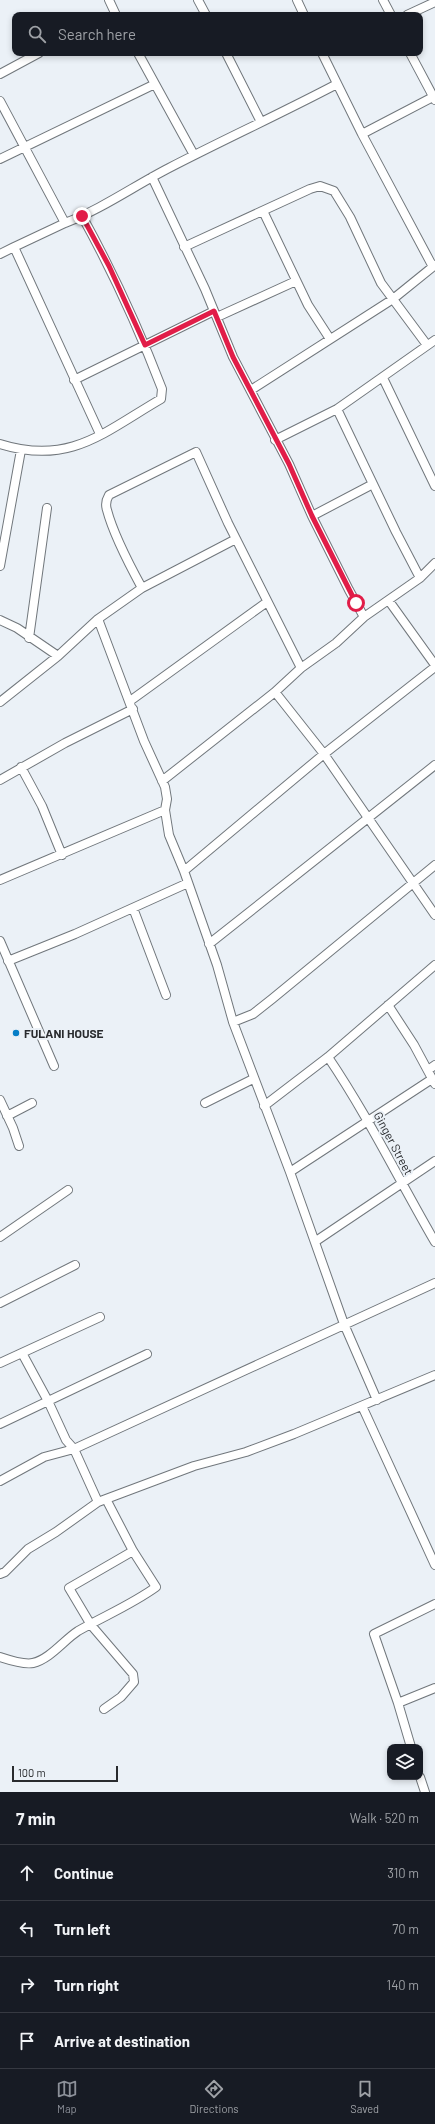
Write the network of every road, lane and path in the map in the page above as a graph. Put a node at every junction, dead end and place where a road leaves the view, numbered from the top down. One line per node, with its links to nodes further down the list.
1 (109, 0): 6 (street)
2 (198, 0): 7 (street)
3 (297, 0): 8 (street)
4 (383, 0): 9 (street)
5 (435, 2): 10 (street)
6 (113, 12)
7 (204, 12)
8 (303, 12)
9 (389, 12)
10 (414, 12)
11 (33, 56): 16 (street)
12 (140, 56): 17 (street)
13 (228, 56): 21 (street)
14 (323, 56): 18 (street)
15 (412, 56): 19 (street)
16 (0, 74)
17 (155, 84): 23 (street); 24 (street)
18 (337, 84): 21 (street); 22 (street)
19 (434, 94): 22 (street)
20 (0, 101): 23 (street)
21 (261, 122): 24 (street)
22 (362, 134): 33 (street)
23 (24, 147): 25 (street); 29 (street)
24 (194, 155): 26 (street)
25 (0, 159)
26 (152, 177): 28 (street); 31 (street)
27 (263, 211): 31 (street); 34 (street); 35 (street)
28 (82, 216): 29 (street); 39 (street)
29 (65, 224): 30 (street)
30 (14, 246): 32 (street); 42 (street)
31 (184, 247): 36 (street)
32 (0, 254)
33 (434, 266): 35 (street)
34 (296, 281): 36 (street); 37 (street)
35 (393, 299): 37 (street); 40 (street)
36 (215, 314): 39 (street); 43 (street)
37 (330, 339): 43 (street)
38 (435, 340): 40 (street)
39 (145, 345): 42 (street); 45 (street)
40 (427, 345): 41 (street)
41 (383, 378): 44 (street); 50 (street)
42 (74, 380): 45 (street)
43 (251, 390): 46 (street)
44 (337, 409): 46 (street); 49 (street)
45 (100, 434): 48 (street)
46 (275, 440): 52 (street)
47 (0, 444): 48 (street)
48 (21, 450): 53 (street)
49 (373, 484): 52 (street); 57 (street)
50 (435, 486)
51 (47, 508): 64 (street)
52 (312, 516): 61 (street)
53 (3, 522): 56 (street)
54 (236, 539): 58 (street); 58 (street); 60 (street)
55 (435, 563): 57 (street)
56 (0, 566)
57 (420, 578): 59 (street)
58 (142, 588): 62 (street)
59 (389, 601): 61 (street); 66 (street)
60 (267, 602): 67 (street); 70 (street)
61 (364, 617): 67 (street)
62 (98, 619): 65 (street); 70 (street)
63 (0, 620): 64 (street)
64 (29, 638): 65 (street)
65 (58, 656): 69 (street)
66 (435, 666): 71 (street)
67 (301, 668): 68 (street)
68 (275, 692): 71 (street); 75 (street)
69 (0, 702)
70 (131, 705): 73 (street); 75 (street)
71 (324, 754): 77 (street); 80 (street)
72 (435, 765): 77 (street)
73 (21, 767): 74 (street); 78 (street)
74 (0, 780)
75 (162, 781): 76 (street)
76 (165, 810): 78 (street); 80 (street)
77 (369, 818): 83 (street); 87 (street)
78 (62, 855): 81 (street)
79 (435, 865): 83 (street)
80 (184, 871): 82 (street)
81 (0, 880)
82 (188, 883): 84 (street); 87 (street)
83 (414, 883): 85 (street); 92 (street)
84 (133, 908): 88 (street); 90 (street)
85 (435, 915)
86 (0, 941): 88 (street)
87 (209, 944): 92 (street)
88 (8, 961): 94 (street)
89 (435, 965): 91 (street)
90 (166, 995)
91 (388, 1005): 93 (street); 95 (street)
92 (233, 1022): 96 (street)
93 (328, 1057): 101 (street); 103 (street, Ginger Street)
94 (54, 1066)
95 (432, 1068): 97 (street)
96 (253, 1079): 99 (street); 101 (street)
97 (434, 1082): 103 (street)
98 (32, 1103): 102 (street)
99 (205, 1103)
100 (1, 1104): 102 (street)
101 (264, 1106): 106 (street)
102 (7, 1116): 104 (street)
103 (369, 1121): 106 (street); 107 (street, Ginger Street)
104 (19, 1146)
105 (435, 1161): 107 (street)
106 (290, 1172): 110 (street)
107 (401, 1183): 110 (street); 111 (street, Ginger Street)
108 (68, 1190): 109 (street)
109 (0, 1237)
110 (316, 1241): 116 (street)
111 (435, 1242)
112 (75, 1265): 114 (street)
113 (435, 1283): 116 (street)
114 (0, 1303)
115 (100, 1317): 117 (street)
116 (344, 1324): 121 (street); 125 (street)
117 (22, 1353): 119 (street); 122 (street)
118 (147, 1354): 122 (street)
119 (0, 1363)
120 (435, 1375): 121 (street)
121 (377, 1400): 123 (street)
122 (48, 1401): 124 (street); 125 (street)
123 (362, 1406): 127 (street); 129 (street)
124 (0, 1424)
125 (74, 1449): 126 (street); 127 (street)
126 (0, 1481)
127 (102, 1501): 128 (street); 130 (street)
128 (133, 1551): 132 (street); 132 (street)
129 (435, 1565)
130 (0, 1574)
131 (435, 1604): 135 (street)
132 (91, 1625): 133 (street); 136 (street)
133 (0, 1657)
134 (435, 1688): 135 (street)
135 (398, 1703): 137 (street)
136 (104, 1709)
137 (410, 1744)
138 (421, 1780): 139 (street)
139 (425, 1792)

